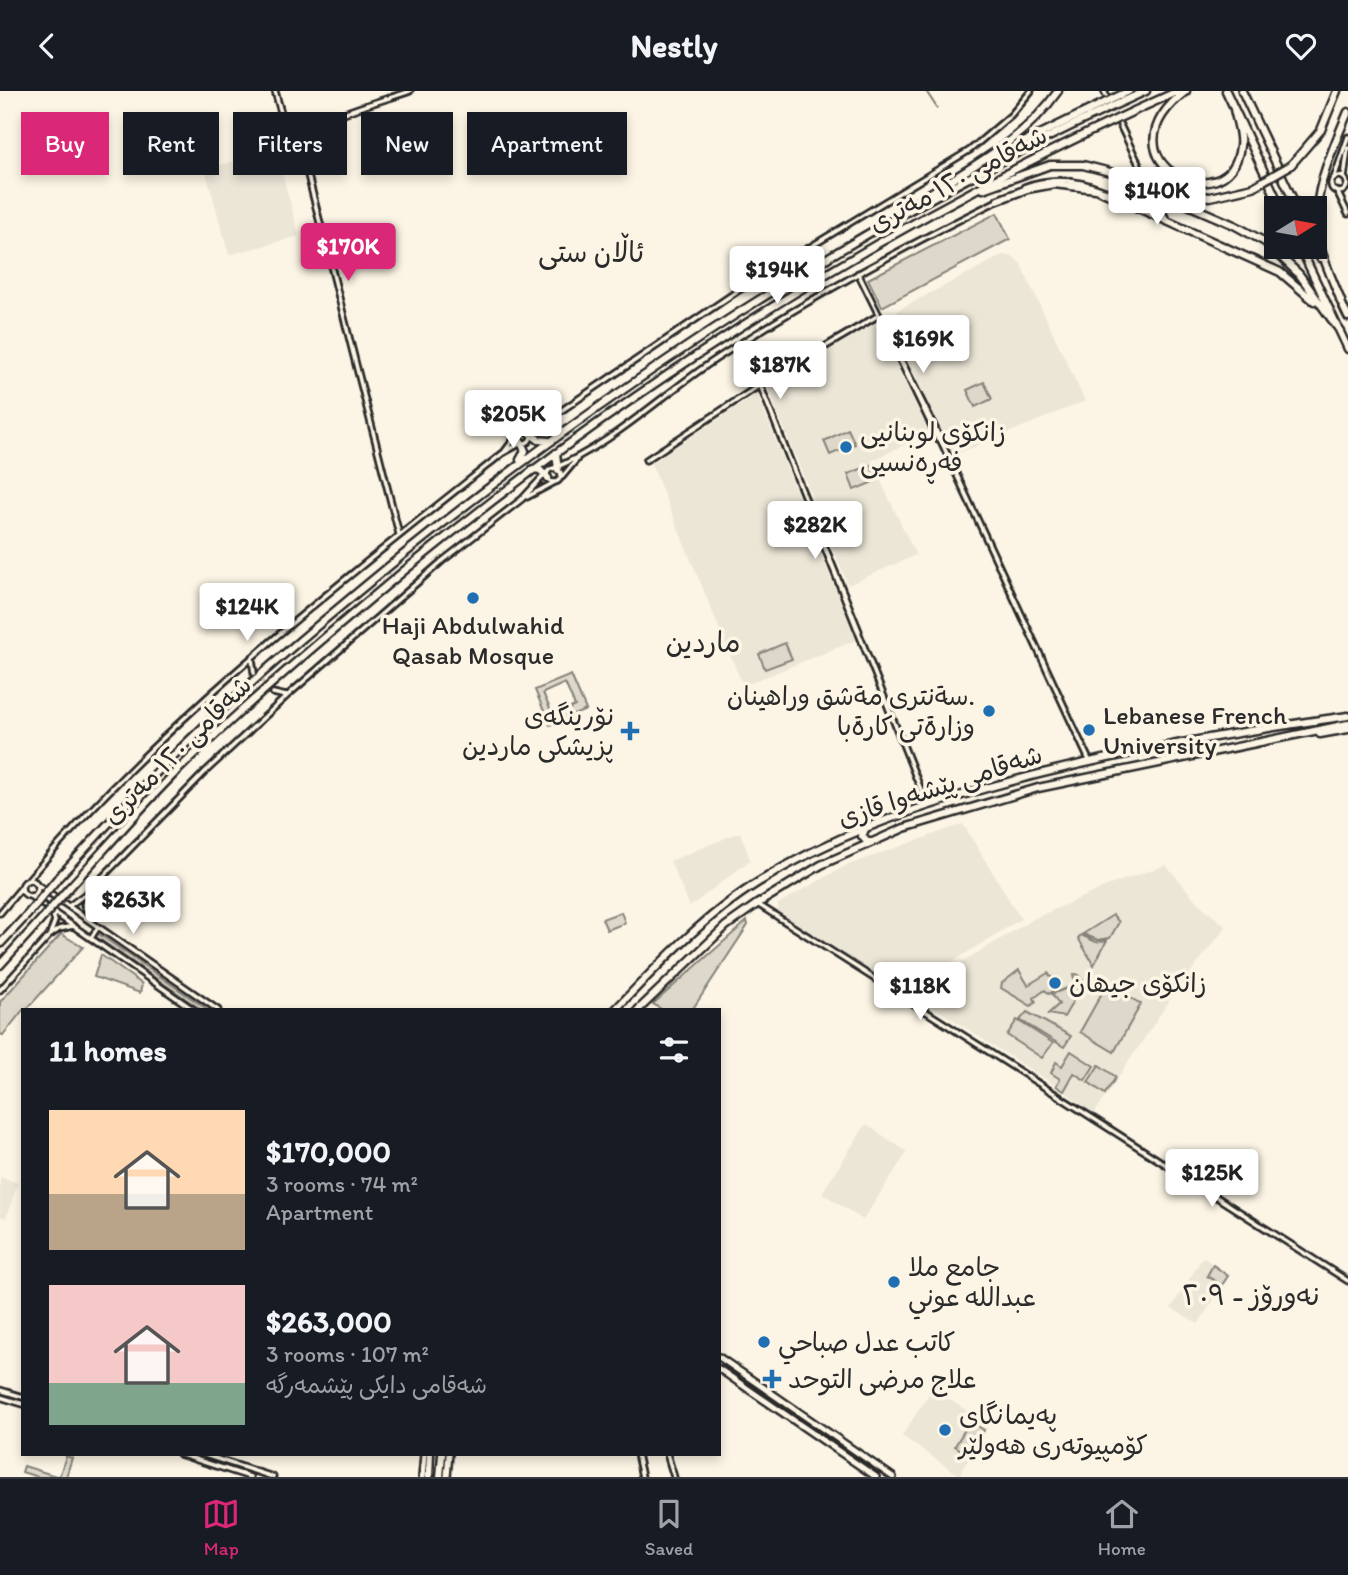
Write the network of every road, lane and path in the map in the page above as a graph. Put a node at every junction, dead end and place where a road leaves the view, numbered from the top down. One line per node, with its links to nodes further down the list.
1 (275, 91): 13 (street)
2 (411, 91): 15 (street)
3 (1031, 91): 46 (street)
4 (1058, 91): 20 (highway)
5 (1129, 91): 20 (highway)
6 (1146, 91): 33 (highway, شەقامی ١٢٠ مەتری)
7 (1178, 91): 31 (highway, شەقامی ١٢٠ مەتری)
8 (1186, 91): 12 (highway)
9 (1226, 91): 12 (highway)
10 (1242, 91): 28 (highway)
11 (1337, 91): 21 (highway, bridge)
12 (1234, 109): 27 (highway)
13 (281, 112)
14 (1348, 112): 38 (highway)
15 (347, 114)
16 (1120, 125): 22 (street)
17 (1348, 137): 23 (street)
18 (1348, 148): 24 (street)
19 (307, 175): 62 (street)
20 (959, 175): 33 (highway)
21 (1127, 179): 31 (highway); 40 (highway)
22 (1146, 179)
23 (1334, 179): 24 (street); 26 (street)
24 (1346, 180): 25 (street)
25 (1344, 190): 26 (street); 29 (street)
26 (1337, 191): 32 (street)
27 (1275, 196)
28 (1291, 196)
29 (1348, 198)
30 (998, 200): 34 (highway); 34 (street); 37 (street)
31 (930, 213): 53 (highway, شەقامی ١٢٠ مەتری)
32 (1348, 214)
33 (897, 217): 51 (highway, شەقامی ١٢٠ مەتری)
34 (1188, 230): 40 (highway)
35 (1306, 259): 42 (highway)
36 (1320, 259): 38 (highway)
37 (858, 273): 39 (street); 43 (street)
38 (1340, 301): 41 (highway)
39 (880, 316): 45 (street); 69 (street)
40 (1326, 316): 42 (highway)
41 (1348, 317)
42 (1339, 331): 44 (highway)
43 (743, 342): 45 (street); 54 (street)
44 (1348, 349)
45 (761, 385): 47 (street); 70 (street)
46 (548, 419): 49 (street); 49 (street)
47 (706, 421): 48 (street); 55 (street)
48 (706, 429)
49 (530, 434): 50 (street); 50 (street); 51 (highway)
50 (521, 440): 52 (street); 52 (street); 56 (highway)
51 (551, 440): 56 (highway, شەقامی ١٢٠ مەتری)
52 (503, 453): 62 (street)
53 (556, 453): 57 (highway, شەقامی ١٢٠ مەتری); 58 (highway)
54 (582, 455): 58 (street); 59 (street)
55 (646, 460)
56 (512, 469): 89 (highway, شەقامی ١٢٠ مەتری, bridge)
57 (533, 469): 58 (highway); 90 (highway, شەقامی ١٢٠ مەتری, bridge)
58 (551, 472): 59 (street); 60 (street); 61 (street)
59 (560, 478): 60 (street)
60 (555, 482): 61 (street)
61 (522, 499): 66 (street)
62 (399, 534): 63 (street)
63 (253, 655): 64 (street); 75 (street)
64 (254, 673)
65 (273, 693): 66 (street)
66 (288, 695): 77 (street)
67 (1348, 714): 69 (highway, شەقامی پێشەوا قازی)
68 (1348, 726): 73 (highway, شەقامی پێشەوا قازی)
69 (1089, 760): 70 (highway, شەقامی پێشەوا قازی)
70 (926, 805): 71 (highway, شەقامی پێشەوا قازی)
71 (867, 826): 72 (highway, شەقامی پێشەوا قازی); 73 (highway)
72 (842, 836): 74 (highway); 94 (highway, شەقامی پێشەوا قازی)
73 (873, 842): 74 (highway, شەقامی پێشەوا قازی)
74 (852, 851): 80 (highway, شەقامی پێشەوا قازی)
75 (32, 880): 76 (street); 78 (street); 81 (street)
76 (23, 886): 78 (street); 79 (street)
77 (88, 892): 81 (street); 84 (street)
78 (28, 895): 79 (street); 82 (street)
79 (11, 900): 83 (street)
80 (757, 904): 95 (highway, شەقامی پێشەوا قازی); 96 (street)
81 (69, 906): 84 (street)
82 (51, 911): 85 (street); 87 (street)
83 (0, 913)
84 (92, 923): 86 (street)
85 (74, 926): 87 (street); 88 (street)
86 (98, 927): 88 (street); 93 (street)
87 (49, 936): 91 (street)
88 (91, 938): 92 (street)
89 (0, 944)
90 (0, 965)
91 (0, 990)
92 (191, 1008)
93 (215, 1008)
94 (617, 1008)
95 (640, 1008)
96 (1348, 1281)
97 (721, 1358): 105 (main road)
98 (721, 1370): 99 (main road)
99 (742, 1384): 100 (main road); 107 (main road)
100 (729, 1385)
101 (0, 1390): 102 (street)
102 (21, 1396)
103 (0, 1397): 104 (street)
104 (21, 1403)
105 (813, 1421): 106 (main road); 107 (main road)
106 (821, 1427): 108 (main road); 128 (main road)
107 (808, 1429): 108 (main road)
108 (815, 1434): 127 (main road)
109 (186, 1456): 118 (street)
110 (203, 1456): 118 (street)
111 (206, 1456): 120 (street)
112 (424, 1456): 121 (main road)
113 (430, 1456): 122 (highway)
114 (442, 1456): 123 (highway)
115 (449, 1456): 124 (main road)
116 (637, 1456): 125 (street)
117 (668, 1456): 126 (street)
118 (202, 1461): 119 (street)
119 (250, 1477)
120 (273, 1477)
121 (422, 1477)
122 (429, 1477)
123 (440, 1477)
124 (447, 1477)
125 (642, 1477)
126 (674, 1477)
127 (877, 1477)
128 (893, 1477)

